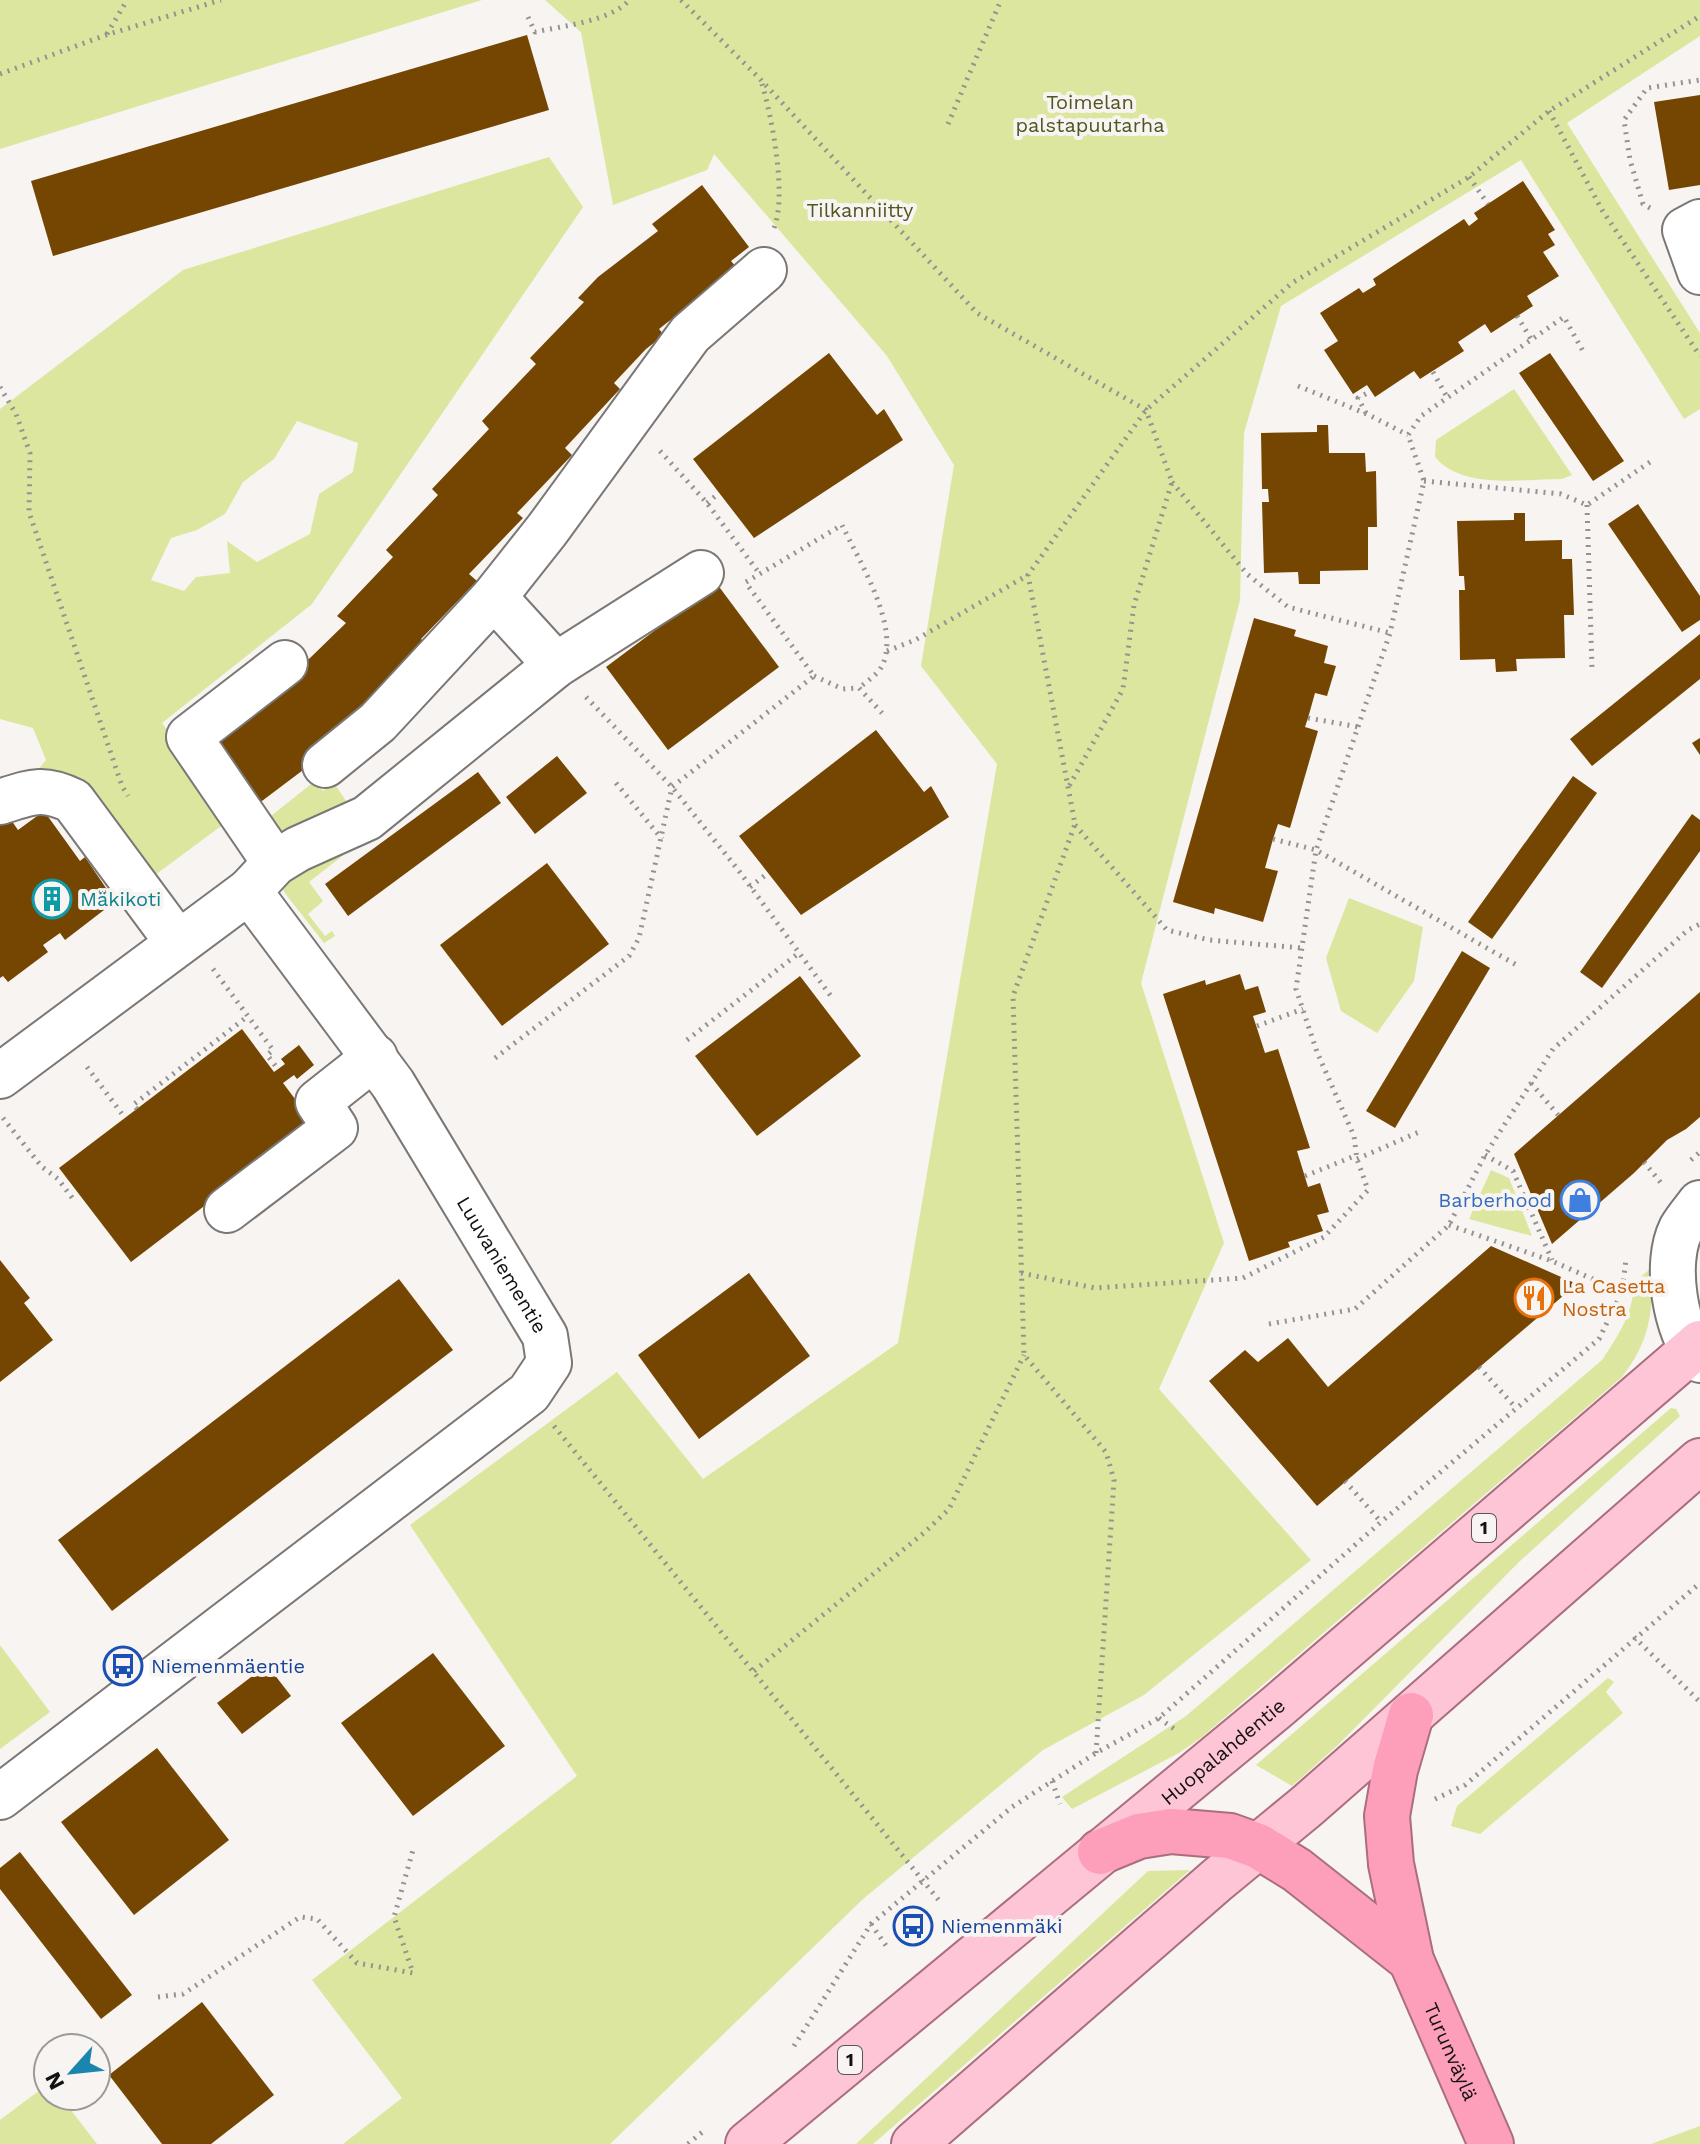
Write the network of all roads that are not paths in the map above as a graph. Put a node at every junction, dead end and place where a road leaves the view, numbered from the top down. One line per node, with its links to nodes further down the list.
1 (1693, 226): 3 (street)
2 (764, 270): 5 (street)
3 (1700, 272)
4 (701, 573): 7 (street)
5 (494, 597): 7 (street); 8 (street)
6 (285, 663): 10 (street, Luuvaniementie)
7 (556, 665): 10 (street)
8 (325, 765)
9 (0, 802): 11 (street)
10 (262, 877): 11 (street); 12 (street, Luuvaniementie)
11 (194, 953): 13 (street)
12 (375, 1057): 15 (street); 19 (street, Luuvaniementie)
13 (1, 1096)
14 (1681, 1195): 16 (street, Huopalahdentie)
15 (227, 1210)
16 (1697, 1351): 21 (main road, Huopalahdentie / 1)
17 (1700, 1461): 18 (main road)
18 (1411, 1715): 20 (main road); 22 (highway, Turunväylä)
19 (0, 1797)
20 (1258, 1846): 21 (highway); 22 (highway); 24 (main road)
21 (1100, 1852): 23 (main road, Huopalahdentie / 1)
22 (1411, 1960): 25 (highway, Turunväylä)
23 (748, 2144)
24 (914, 2144)
25 (1491, 2144)

